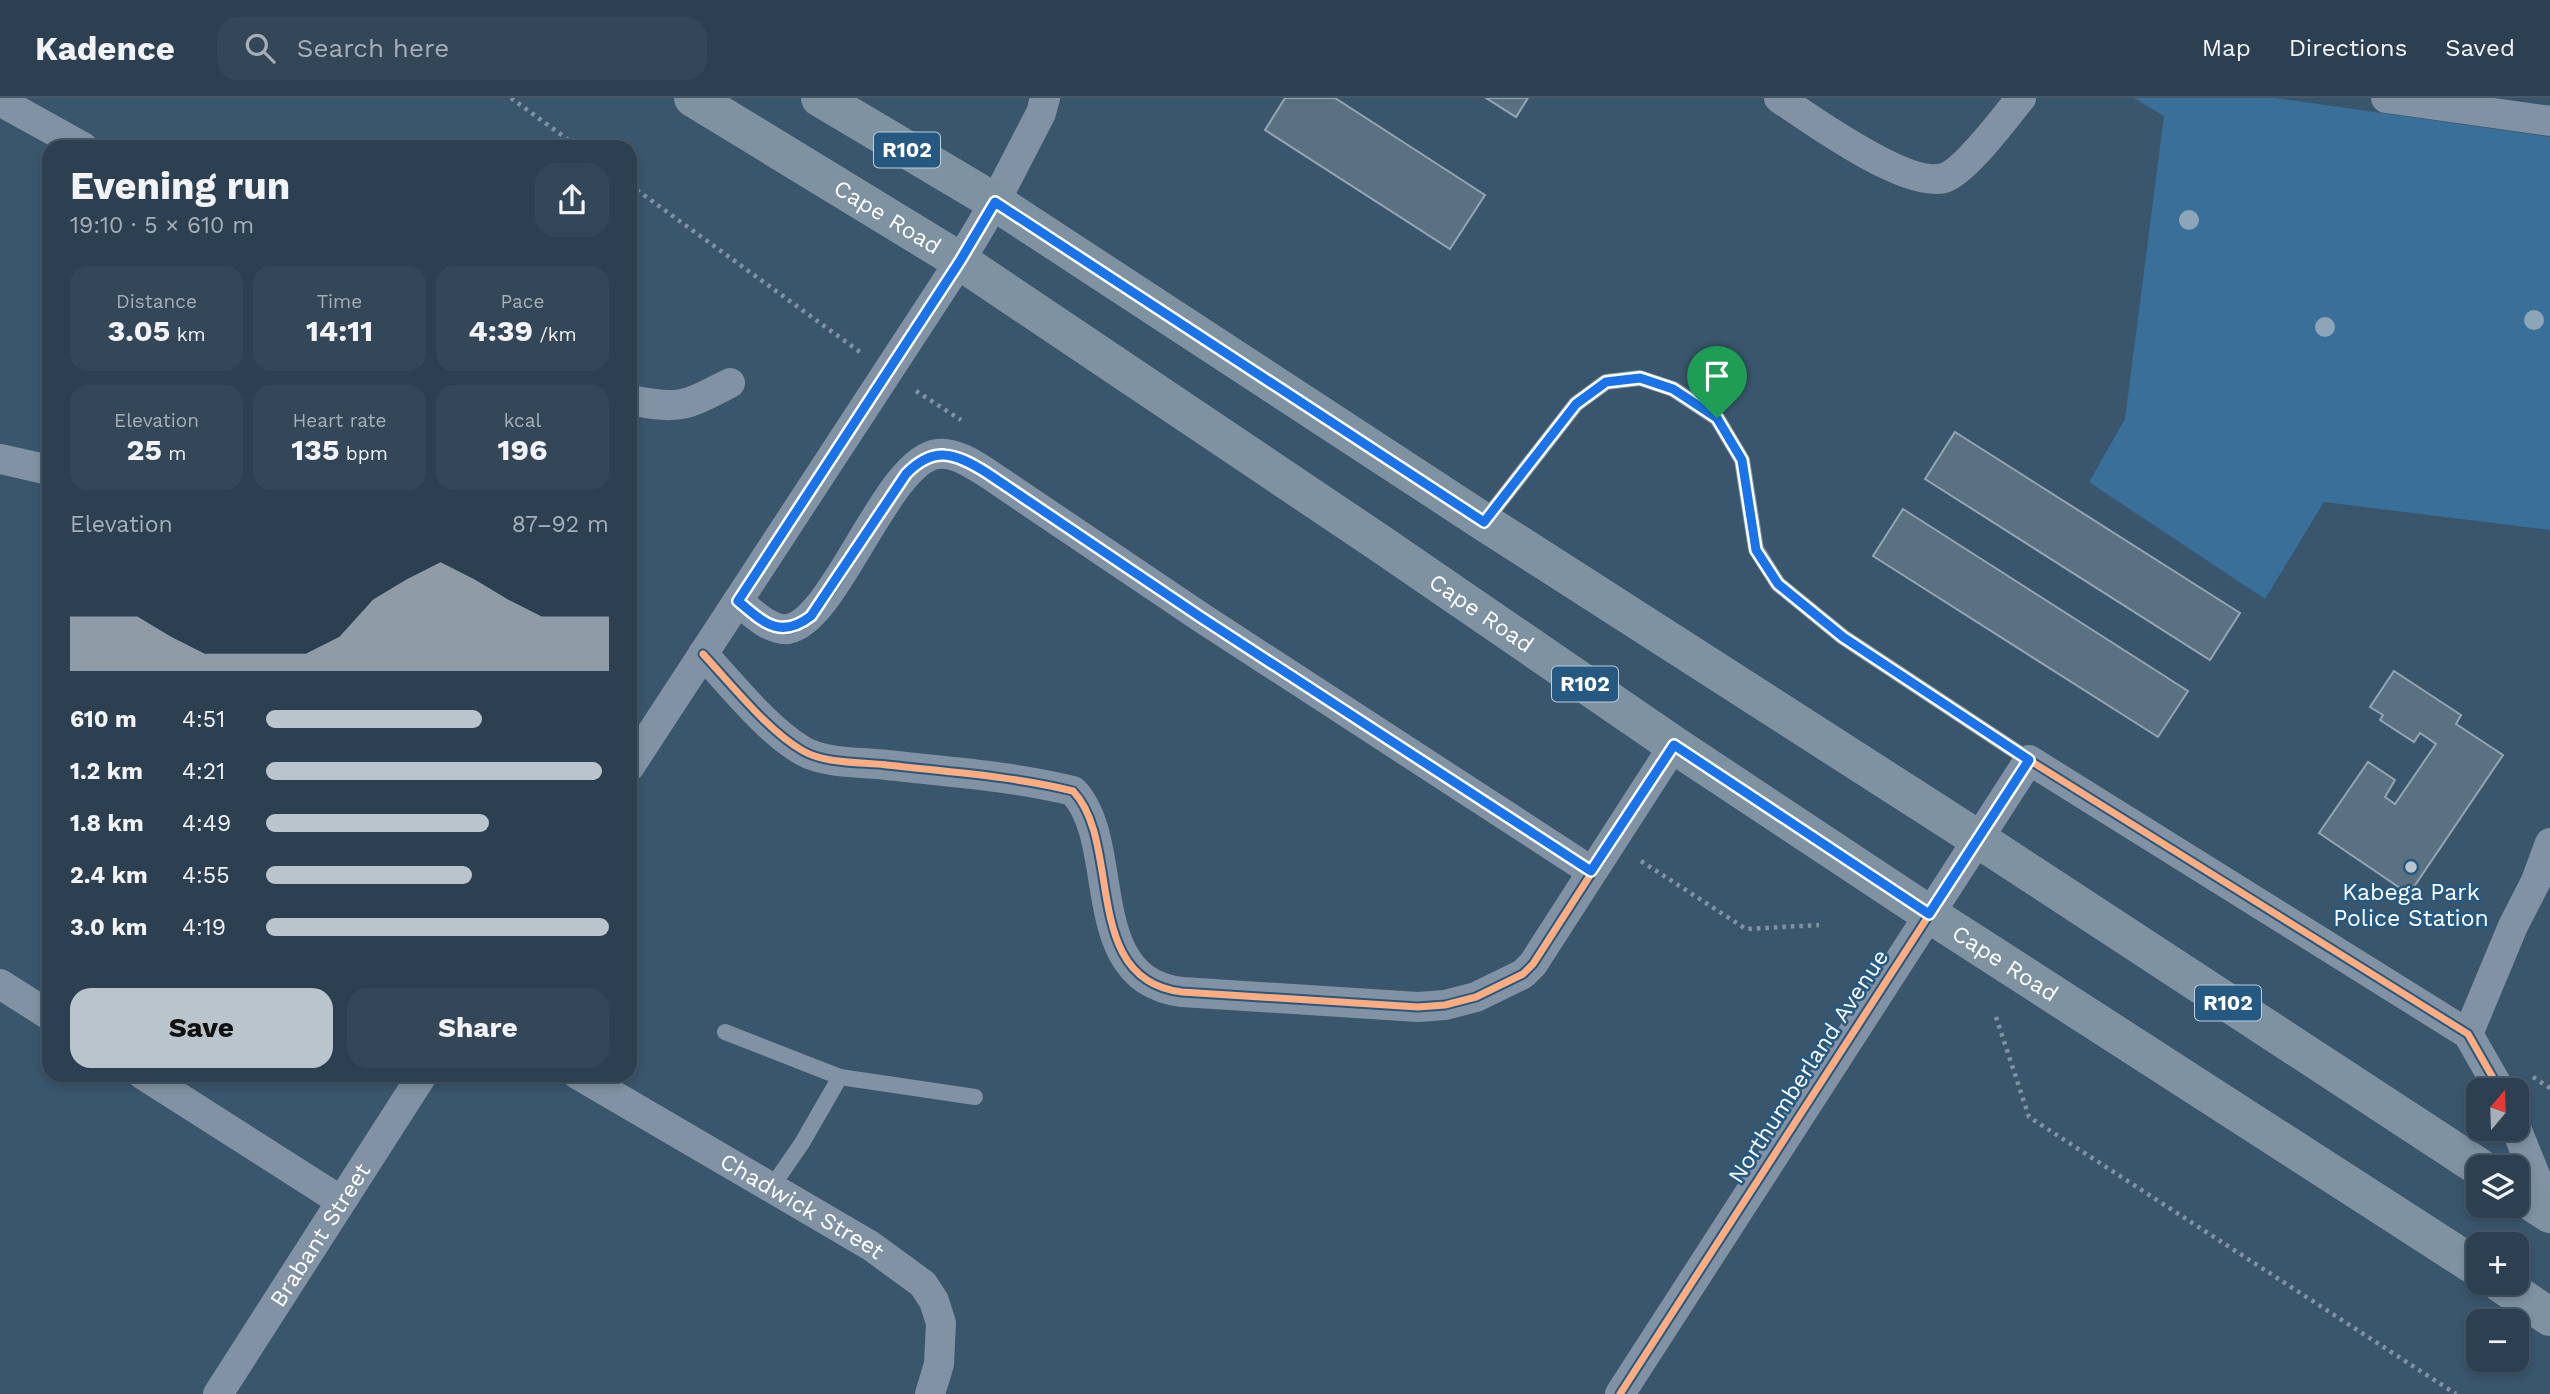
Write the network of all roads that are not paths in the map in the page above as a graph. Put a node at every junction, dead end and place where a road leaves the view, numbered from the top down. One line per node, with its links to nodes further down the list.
1 (693, 98): 11 (main road, Cape Road / R102)
2 (820, 98): 10 (main road, R102)
3 (1045, 98): 10 (street)
4 (1779, 98): 5 (street)
5 (2021, 98)
6 (2386, 98): 8 (street)
7 (0, 101): 9 (street)
8 (2550, 121)
9 (70, 140)
10 (995, 202): 11 (street); 16 (main road, R102)
11 (960, 261): 17 (street); 20 (main road, Cape Road / R102)
12 (730, 383): 13 (street)
13 (637, 401)
14 (0, 459): 15 (street)
15 (42, 468)
16 (1484, 522): 21 (lane); 22 (main road, R102)
17 (738, 601): 18 (street); 24 (street)
18 (703, 654): 19 (street); 24 (street)
19 (640, 730)
20 (1674, 745): 24 (street); 25 (main road, Cape Road / R102)
21 (2029, 760): 22 (street, Northumberland Avenue); 29 (street)
22 (1978, 839): 25 (street, Northumberland Avenue); 37 (main road, R102)
23 (2550, 843): 29 (street)
24 (1591, 871)
25 (1929, 914): 42 (main road, Cape Road / R102); 47 (street, Northumberland Avenue)
26 (0, 984): 27 (street)
27 (42, 1011)
28 (725, 1032): 30 (lane)
29 (2468, 1034): 31 (street)
30 (840, 1077): 35 (lane); 38 (lane)
31 (2493, 1078)
32 (155, 1082): 40 (street)
33 (418, 1082): 40 (street, Brabant Street)
34 (590, 1082): 38 (street, Chadwick Street)
35 (975, 1097)
36 (2521, 1141): 41 (street)
37 (2466, 1158)
38 (771, 1188): 46 (street, Chadwick Street)
39 (2529, 1200): 41 (main road)
40 (341, 1201): 45 (street, Brabant Street)
41 (2550, 1213)
42 (2466, 1260)
43 (2518, 1295): 44 (main road)
44 (2550, 1317)
45 (218, 1394)
46 (930, 1394)
47 (1620, 1394)

